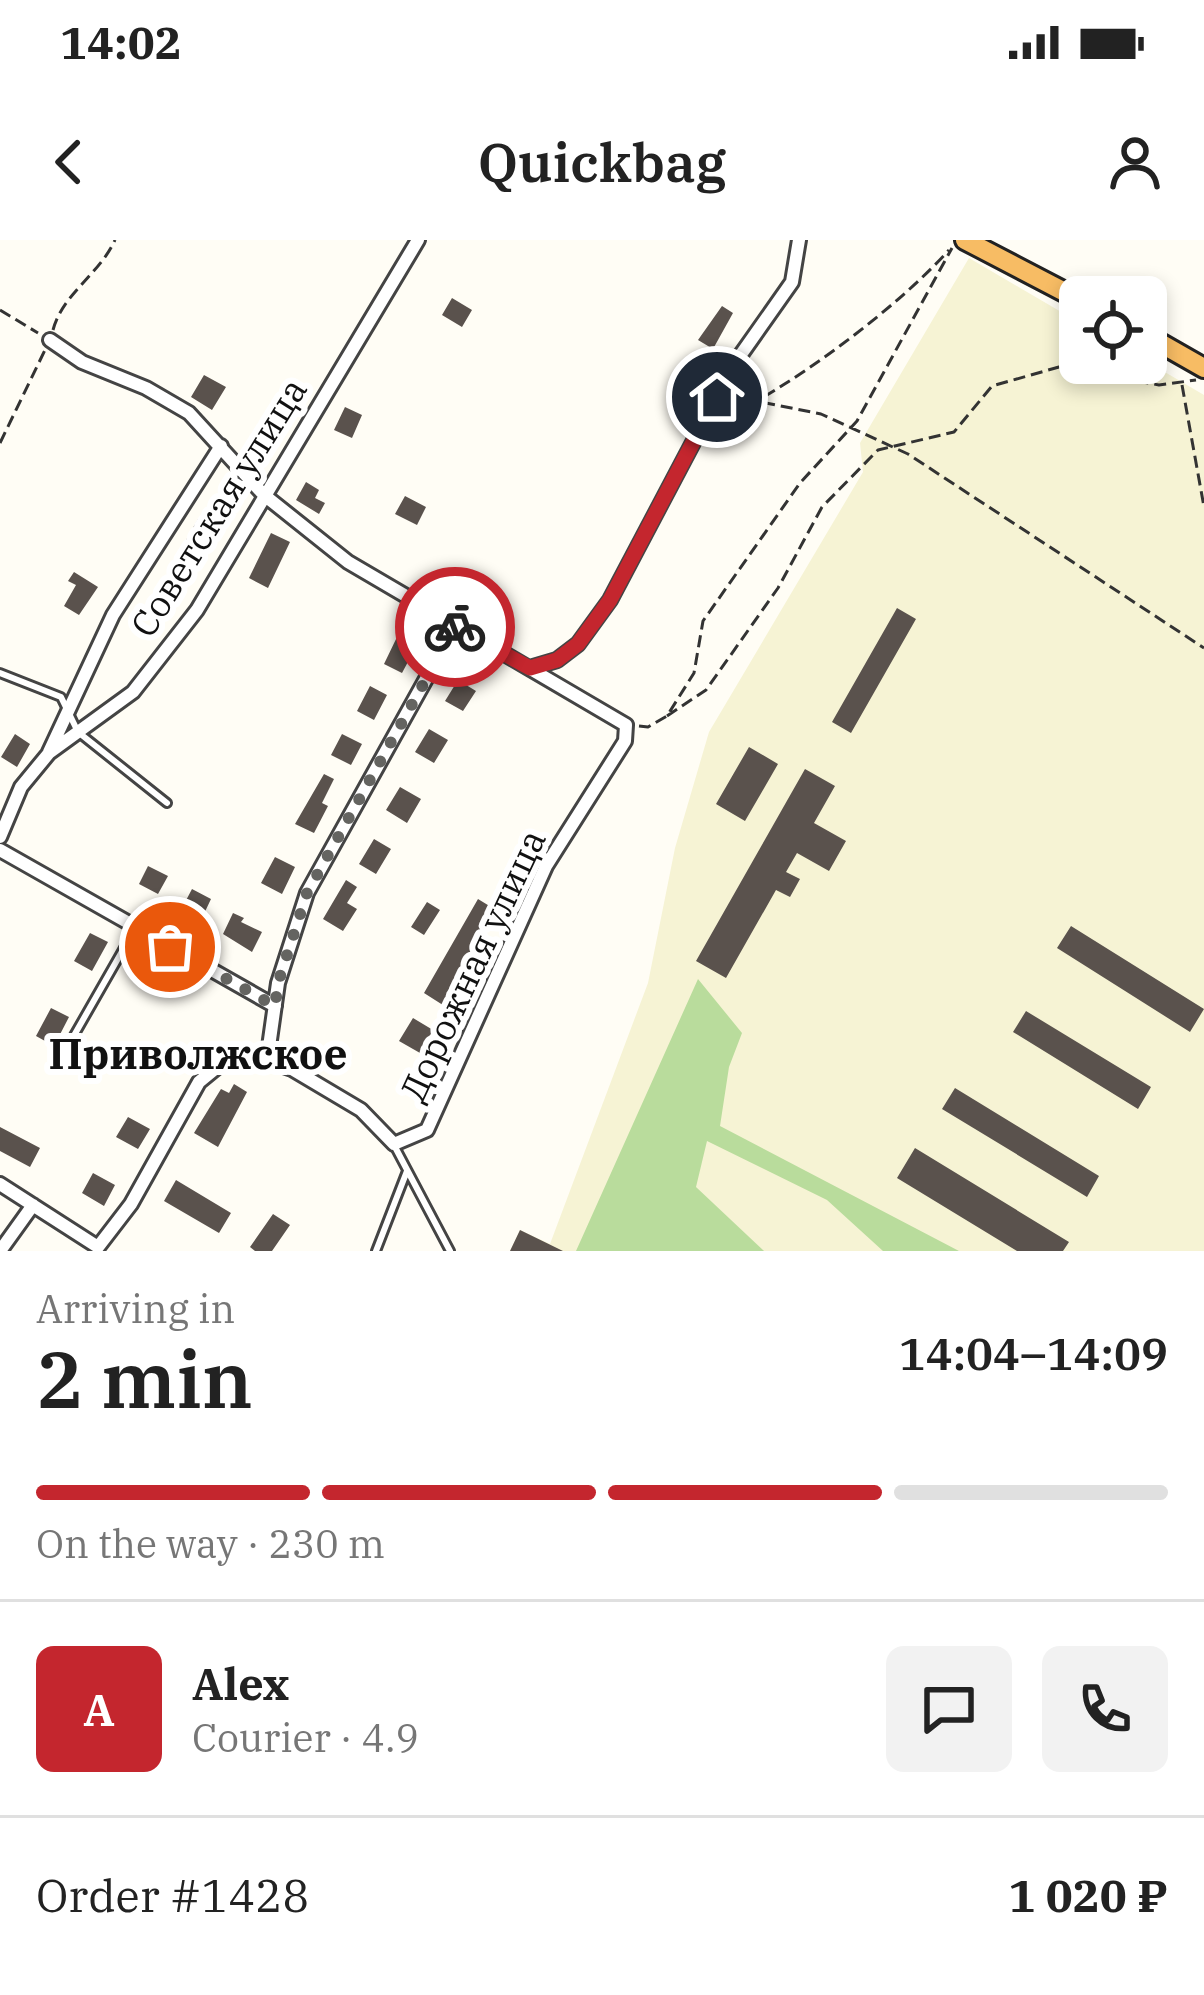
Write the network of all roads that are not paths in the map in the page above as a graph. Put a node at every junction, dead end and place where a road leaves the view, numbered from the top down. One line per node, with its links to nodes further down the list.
1 (418, 240): 9 (street, Советская улица)
2 (799, 240): 11 (street)
3 (968, 242): 4 (highway)
4 (1059, 289)
5 (50, 340): 8 (street)
6 (1167, 347): 7 (highway)
7 (1204, 368)
8 (221, 446): 9 (street); 13 (street)
9 (264, 495): 10 (street); 14 (street, Советская улица)
10 (456, 625): 11 (street); 20 (street)
11 (530, 668): 23 (street, Дорожная улица)
12 (0, 674): 13 (lane)
13 (67, 715): 14 (lane); 15 (street)
14 (78, 732): 15 (street, Советская улица); 16 (lane)
15 (49, 753): 17 (street, Советская улица)
16 (167, 803)
17 (0, 837)
18 (0, 850): 19 (street)
19 (136, 927): 20 (street); 21 (lane)
20 (275, 1006): 22 (street)
21 (60, 1060)
22 (267, 1060): 23 (street, Дорожная улица); 27 (street)
23 (394, 1144): 24 (lane)
24 (407, 1170): 29 (lane); 30 (lane)
25 (0, 1184): 26 (street)
26 (33, 1205): 27 (street); 28 (street)
27 (102, 1249)
28 (0, 1251)
29 (376, 1251)
30 (450, 1251)

